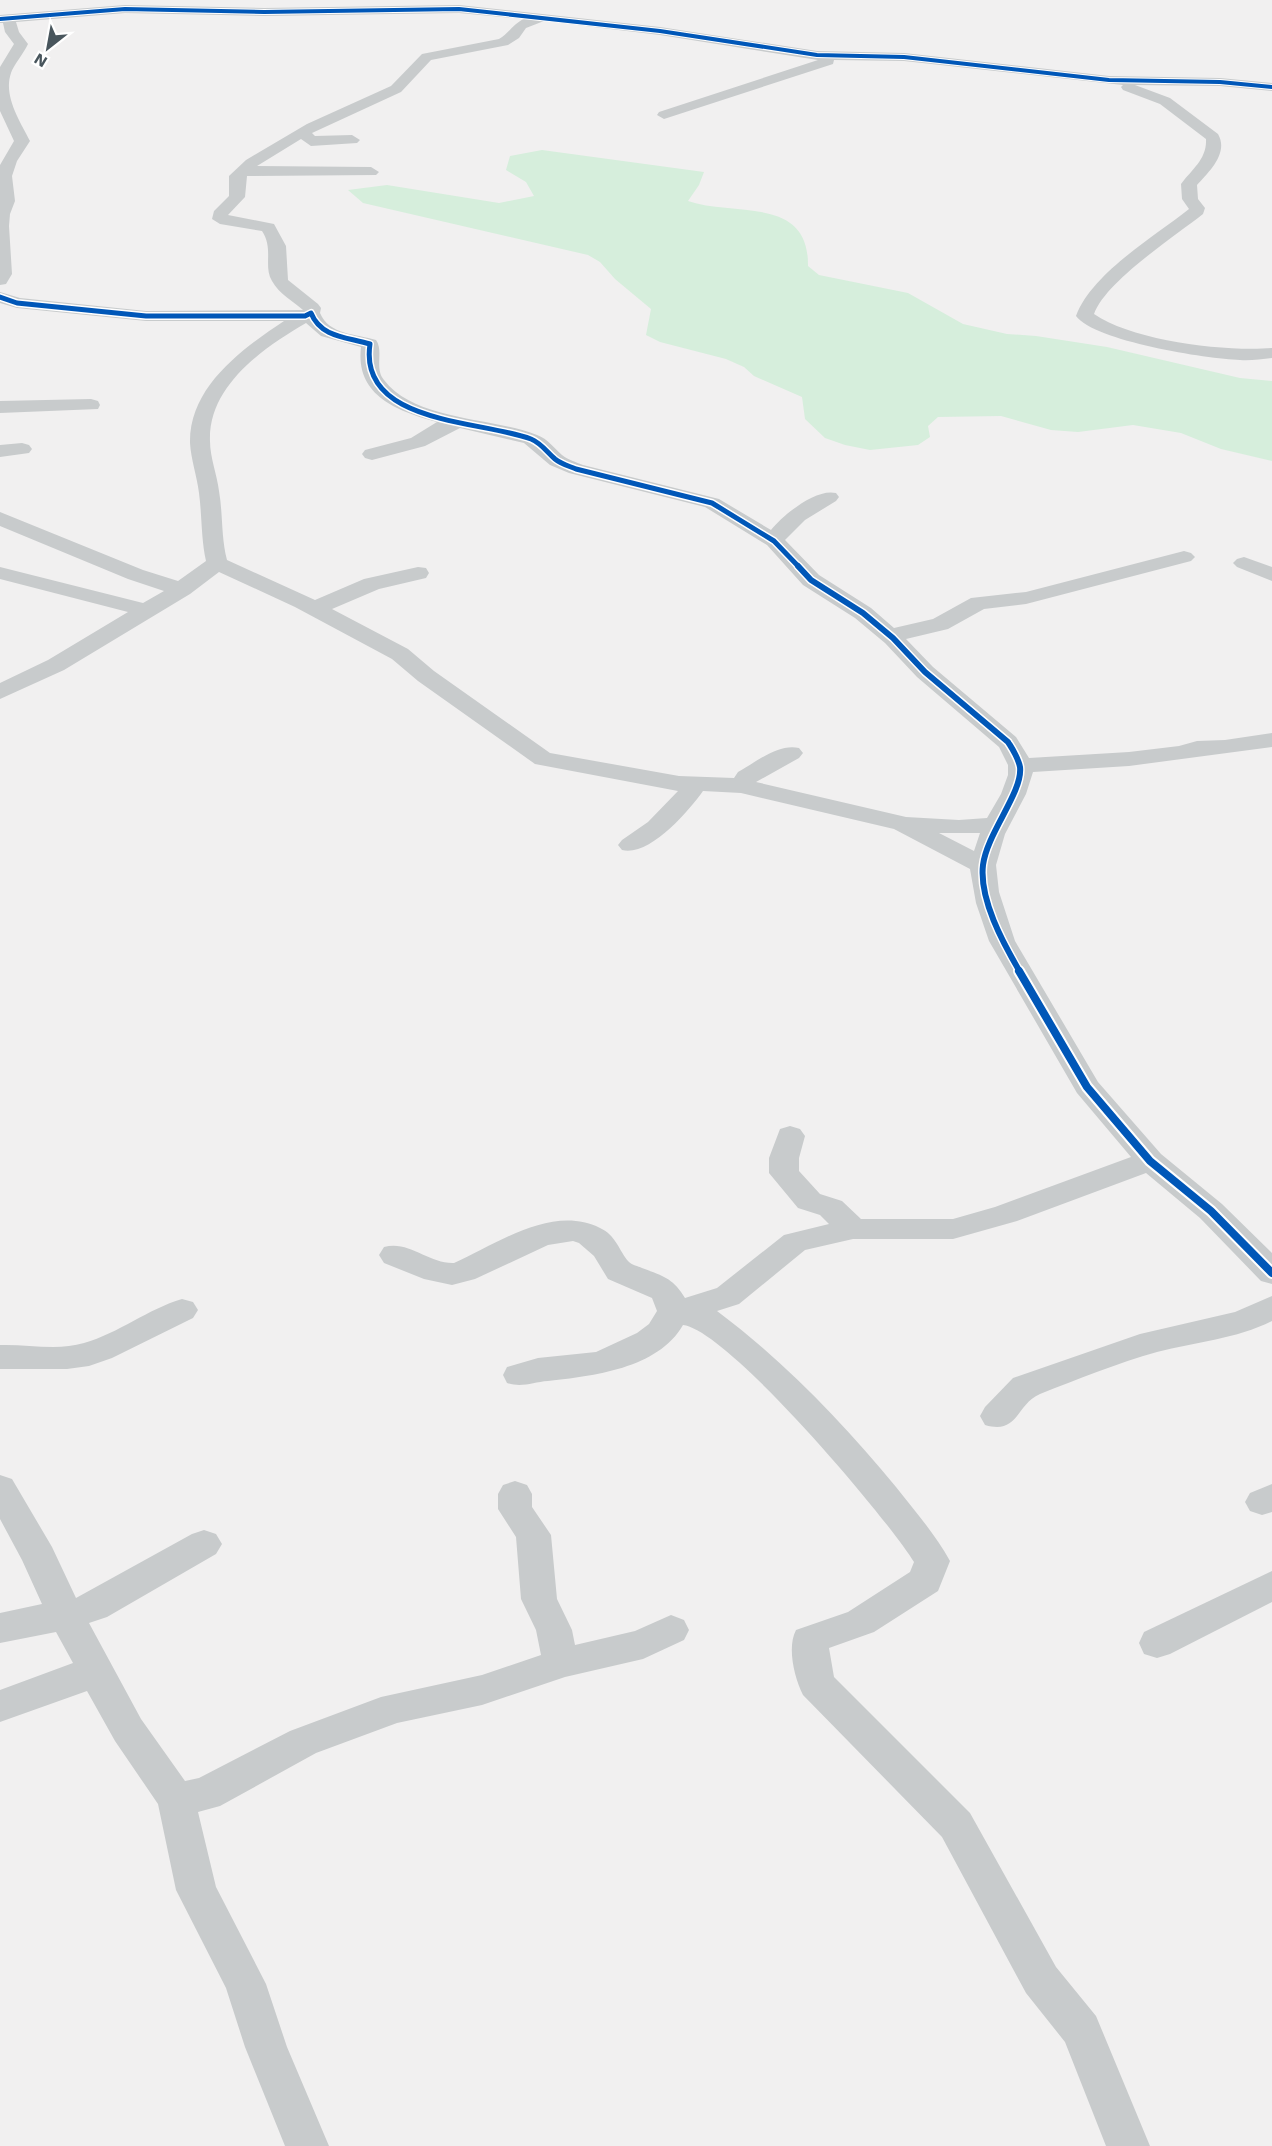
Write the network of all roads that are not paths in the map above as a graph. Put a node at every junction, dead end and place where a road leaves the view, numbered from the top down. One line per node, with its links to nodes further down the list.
1 (543, 17): 2 (street); 3 (street); 7 (street)
2 (4, 19): 11 (street)
3 (817, 55): 4 (street); 6 (street)
4 (1109, 80): 5 (street); 14 (street)
5 (1272, 87)
6 (664, 115)
7 (303, 133): 8 (street); 9 (street)
8 (352, 140)
9 (242, 171): 10 (street); 13 (street)
10 (371, 172)
11 (0, 280)
12 (0, 297): 13 (street)
13 (308, 314): 17 (street); 25 (street)
14 (1272, 353)
15 (91, 405): 16 (street)
16 (0, 407)
17 (458, 422): 20 (street); 23 (street)
18 (22, 449): 19 (street)
19 (0, 451)
20 (372, 454)
21 (829, 497): 23 (street)
22 (0, 518): 30 (street)
23 (774, 541): 33 (street)
24 (1184, 557): 33 (street)
25 (217, 563): 30 (street); 31 (street)
26 (1244, 563): 29 (street)
27 (0, 573): 32 (street)
28 (418, 573): 31 (street)
29 (1272, 575)
30 (182, 589): 32 (street)
31 (315, 608): 38 (street)
32 (145, 610): 34 (street)
33 (893, 638): 37 (street)
34 (0, 692)
35 (1272, 740): 37 (street)
36 (791, 753): 39 (street)
37 (1021, 770): 41 (street)
38 (679, 783): 39 (street); 42 (street)
39 (741, 786): 40 (street)
40 (902, 823): 41 (street); 43 (street)
41 (996, 825): 43 (street)
42 (631, 845)
43 (983, 866): 45 (street)
44 (790, 1136): 46 (street)
45 (1150, 1161): 46 (street); 48 (street)
46 (853, 1229): 51 (street)
47 (395, 1255): 51 (street)
48 (1272, 1273)
49 (1272, 1307): 54 (street)
50 (182, 1310): 52 (street)
51 (673, 1313): 53 (street); 68 (street)
52 (0, 1357)
53 (519, 1375)
54 (997, 1416)
55 (0, 1488): 59 (street)
56 (515, 1494): 63 (street)
57 (204, 1544): 59 (street)
58 (1272, 1585): 62 (street)
59 (66, 1616): 60 (street); 64 (street)
60 (0, 1628)
61 (671, 1630): 63 (street)
62 (1157, 1643)
63 (565, 1662): 66 (street)
64 (94, 1668): 65 (street); 66 (street)
65 (0, 1706)
66 (176, 1799): 67 (street)
67 (308, 2146)
68 (1128, 2146)

